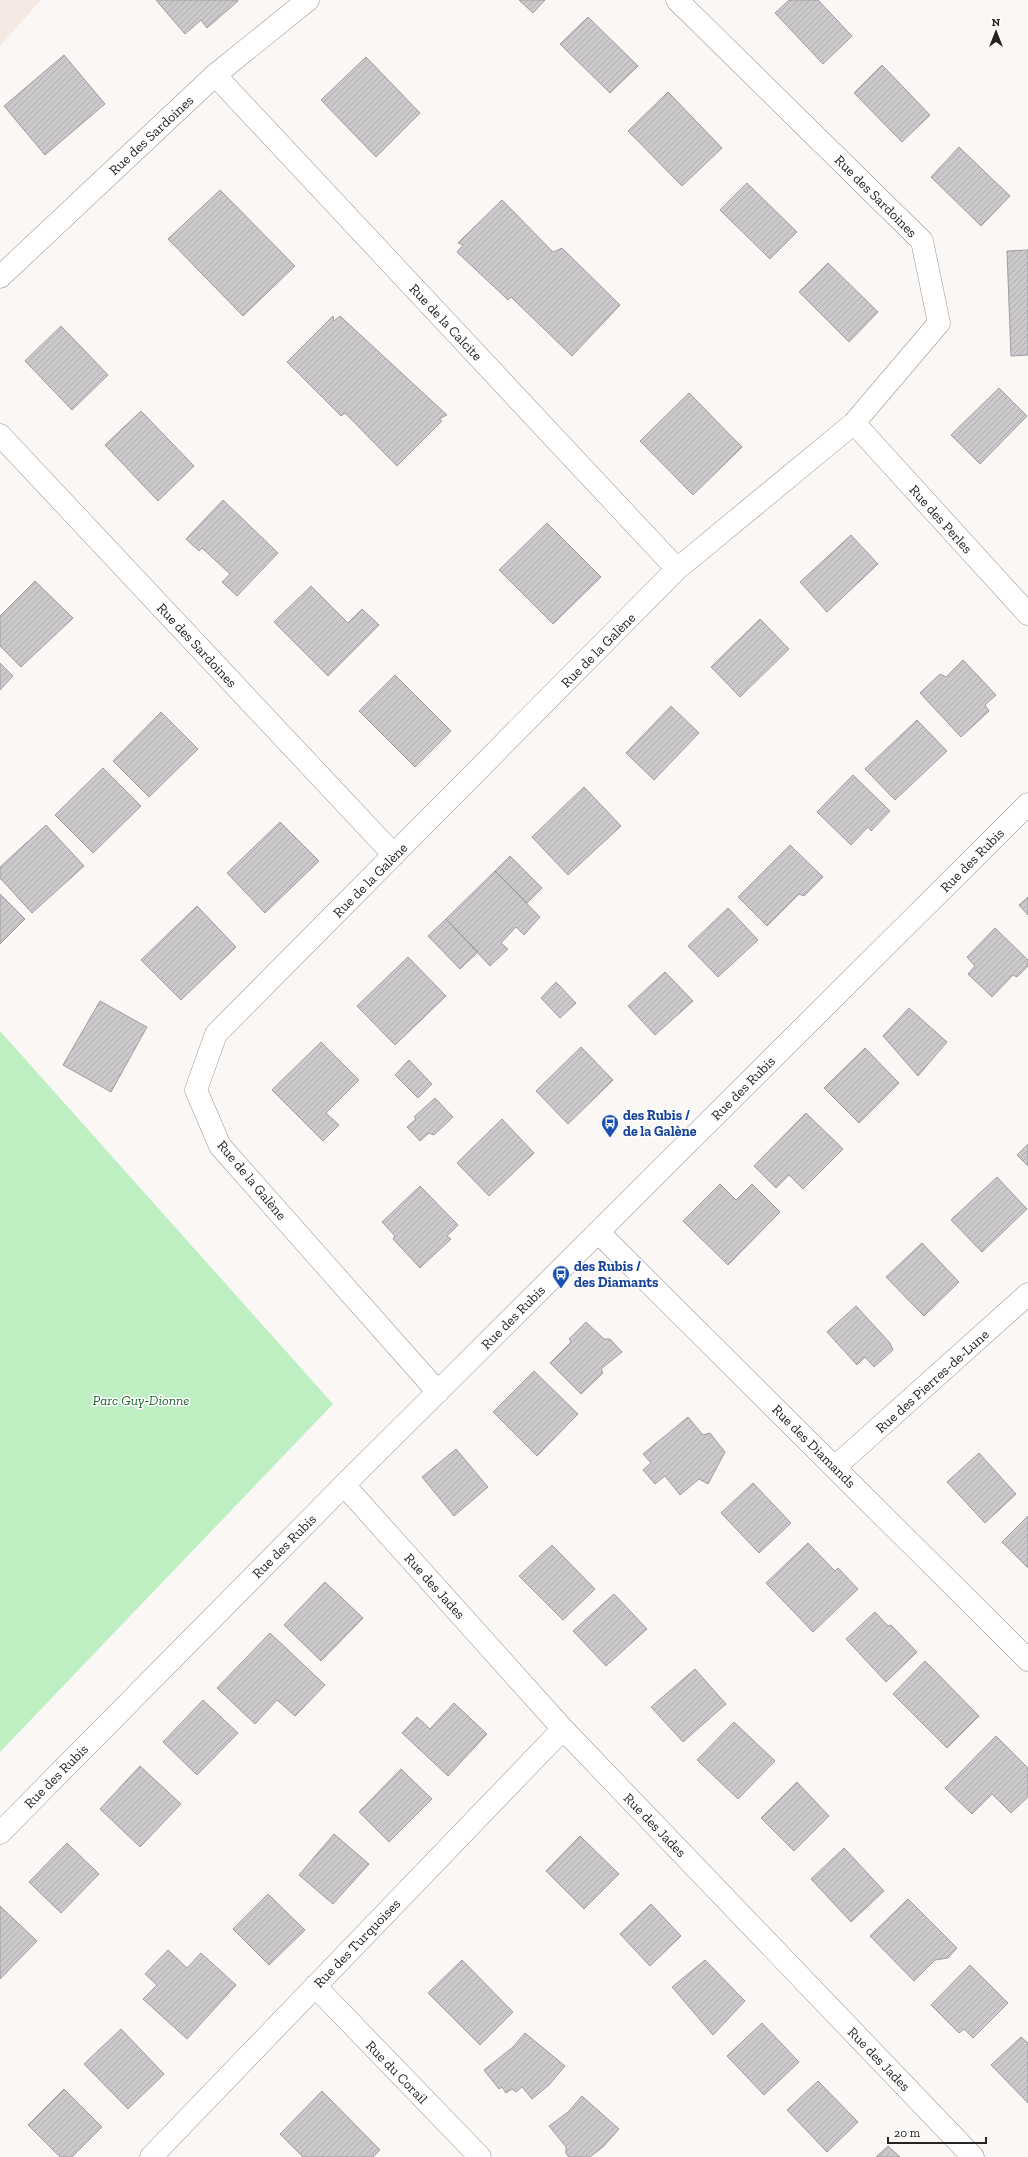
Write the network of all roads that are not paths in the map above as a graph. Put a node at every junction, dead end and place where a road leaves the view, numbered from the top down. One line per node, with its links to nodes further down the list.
1 (308, 0): 3 (street, Rue des Sardoines)
2 (677, 0): 5 (street, Rue des Sardoines)
3 (215, 75): 4 (street, Rue des Sardoines); 7 (street, Rue de la Calcite)
4 (0, 277)
5 (854, 423): 7 (street, Rue de la Galène); 8 (street, Rue des Perles)
6 (0, 435): 10 (street, Rue des Sardoines)
7 (677, 569): 10 (street, Rue de la Galène)
8 (1028, 614)
9 (1028, 804): 11 (street, Rue des Rubis)
10 (394, 855): 13 (street, Rue de la Galène)
11 (598, 1232): 13 (street, Rue des Rubis); 14 (street, Rue des Diamands)
12 (1028, 1294): 14 (street, Rue des Pierres-de-Lune)
13 (438, 1392): 15 (street, Rue des Rubis)
14 (835, 1467): 16 (street, Rue des Diamands)
15 (344, 1485): 17 (street, Rue des Jades); 18 (street, Rue des Rubis)
16 (1028, 1660)
17 (563, 1729): 19 (street, Rue des Turquoises); 22 (street, Rue des Jades)
18 (0, 1833)
19 (315, 1986): 20 (street, Rue des Turquoises); 21 (street, Rue du Corail)
20 (151, 2157)
21 (480, 2157)
22 (973, 2157)

